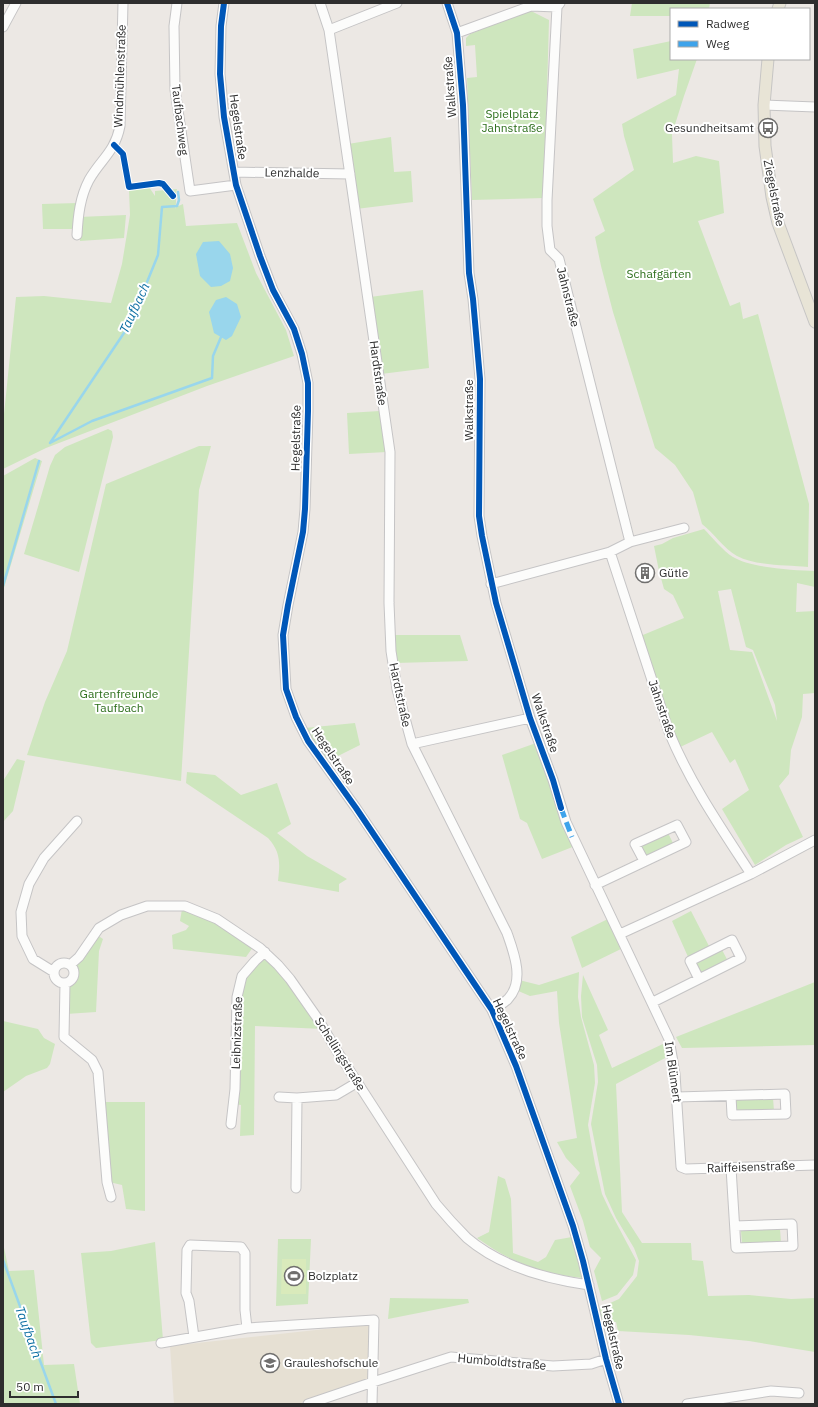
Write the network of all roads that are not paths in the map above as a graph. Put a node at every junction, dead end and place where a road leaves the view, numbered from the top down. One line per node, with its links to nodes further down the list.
1 (16, 3): 10 (street)
2 (123, 3): 19 (street, Windmühlenstraße)
3 (177, 3): 18 (street, Taufbachweg)
4 (224, 3): 16 (street, Hegelstraße)
5 (320, 3): 11 (street, Hardtstraße)
6 (396, 3): 11 (street)
7 (447, 3): 12 (street, Walkstraße)
8 (530, 4): 9 (street); 12 (street)
9 (559, 5): 22 (street, Jahnstraße)
10 (3, 27)
11 (330, 30): 17 (street, Hardtstraße)
12 (457, 33): 24 (street, Walkstraße)
13 (768, 60): 14 (main road, Ziegelstraße)
14 (764, 105): 15 (street); 20 (main road, Ziegelstraße)
15 (815, 107)
16 (234, 172): 17 (street, Lenzhalde); 18 (street, Hegelstraße)
17 (350, 174): 26 (street, Hardtstraße)
18 (236, 185): 40 (street, Hegelstraße)
19 (77, 235)
20 (815, 322)
21 (684, 528): 22 (street)
22 (630, 542): 23 (street)
23 (610, 552): 24 (street); 31 (street, Jahnstraße)
24 (491, 584): 25 (street, Walkstraße)
25 (530, 718): 26 (street, Walkstraße); 27 (street, Walkstraße)
26 (412, 744): 40 (street, Hardtstraße)
27 (561, 808): 32 (street, Im Blümert)
28 (78, 822): 36 (street)
29 (815, 840): 31 (street)
30 (644, 861): 30 (street); 32 (street)
31 (751, 874): 33 (street)
32 (595, 885): 33 (street, Im Blümert)
33 (620, 934): 39 (street, Im Blümert)
34 (265, 952): 35 (street, Schellingstraße); 41 (street, Schellingstraße); 46 (street, Leibnizstraße)
35 (70, 965): 36 (street, Schellingstraße); 38 (street)
36 (54, 972): 38 (street)
37 (699, 979): 37 (street); 39 (street)
38 (65, 983): 51 (street)
39 (653, 1002): 44 (street, Im Blümert)
40 (492, 1010): 53 (street, Hegelstraße)
41 (358, 1082): 45 (street); 53 (street, Schellingstraße)
42 (732, 1096): 42 (street); 44 (street)
43 (278, 1097): 45 (street)
44 (677, 1097): 49 (street, Im Blümert)
45 (297, 1098): 50 (street)
46 (231, 1124)
47 (815, 1165): 48 (street, Raiffeisenstraße)
48 (731, 1168): 49 (street, Raiffeisenstraße); 52 (street)
49 (686, 1169)
50 (296, 1188)
51 (111, 1197)
52 (735, 1226): 52 (street)
53 (589, 1285): 57 (street, Hegelstraße)
54 (247, 1328): 55 (street); 55 (street); 58 (street)
55 (194, 1337): 56 (street)
56 (161, 1343)
57 (606, 1359): 58 (street, Humboldtstraße); 62 (street, Hegelstraße)
58 (373, 1382): 60 (street, Humboldtstraße); 61 (street)
59 (799, 1393): 63 (street)
60 (308, 1404)
61 (372, 1404)
62 (619, 1404)
63 (687, 1404)

